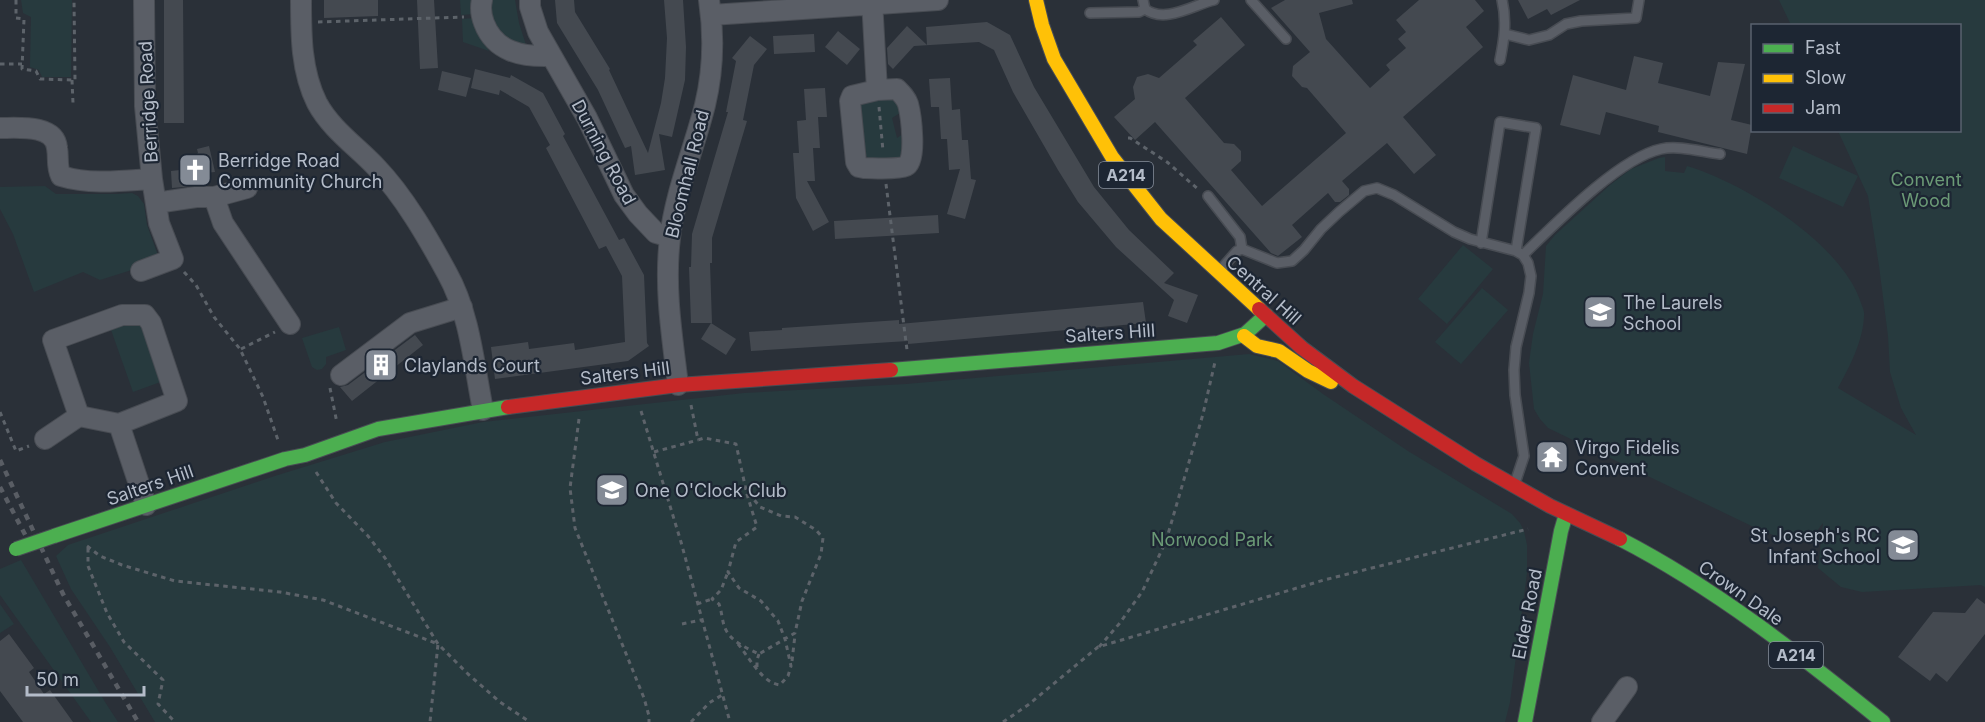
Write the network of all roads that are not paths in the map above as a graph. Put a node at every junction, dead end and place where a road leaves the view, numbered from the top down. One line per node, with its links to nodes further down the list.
1 (144, 0): 22 (street, Berridge Road)
2 (301, 0): 33 (street)
3 (530, 0): 17 (street, Durning Road)
4 (938, 0): 10 (street)
5 (1036, 0): 32 (street, Central Hill / A214)
6 (1214, 0): 11 (lane)
7 (1502, 0): 15 (lane)
8 (1639, 0): 15 (lane)
9 (1255, 1): 16 (lane)
10 (872, 2): 13 (street); 19 (street)
11 (1144, 5): 14 (lane)
12 (482, 8): 17 (street)
13 (710, 8): 27 (street, Bloomhall Road)
14 (1090, 12)
15 (1505, 34): 18 (lane)
16 (1286, 39)
17 (550, 56): 27 (street, Durning Road)
18 (1500, 60)
19 (877, 90): 19 (street)
20 (0, 128): 22 (street)
21 (1720, 154): 30 (lane)
22 (152, 179): 26 (street, Berridge Road)
23 (247, 188): 25 (street)
24 (1208, 196): 29 (lane)
25 (214, 197): 26 (street); 35 (street)
26 (156, 203): 31 (street, Berridge Road)
27 (670, 237): 38 (street, Bloomhall Road)
28 (1481, 243): 29 (lane); 30 (lane); 30 (lane)
29 (1242, 249): 32 (lane)
30 (1520, 253): 44 (lane)
31 (141, 271)
32 (1218, 272): 34 (street, Central Hill / A214)
33 (462, 307): 37 (street); 40 (street)
34 (1266, 315): 36 (street, Salters Hill); 39 (street, Central Hill / A214)
35 (290, 324)
36 (1244, 336): 38 (street, Salters Hill); 39 (street)
37 (334, 378)
38 (683, 384): 40 (street, Salters Hill)
39 (1353, 386): 44 (street, Central Hill / A214)
40 (483, 410): 45 (street, Salters Hill)
41 (79, 416): 42 (street); 42 (street); 43 (street)
42 (119, 424): 45 (street)
43 (45, 439)
44 (1514, 485): 46 (street, Central Hill / A214)
45 (146, 505): 47 (street, Salters Hill, bridge)
46 (1566, 514): 49 (street, Elder Road); 51 (street, Crown Dale / A214)
47 (0, 555)
48 (1627, 687): 50 (street)
49 (1525, 722)
50 (1602, 722)
51 (1883, 722)

